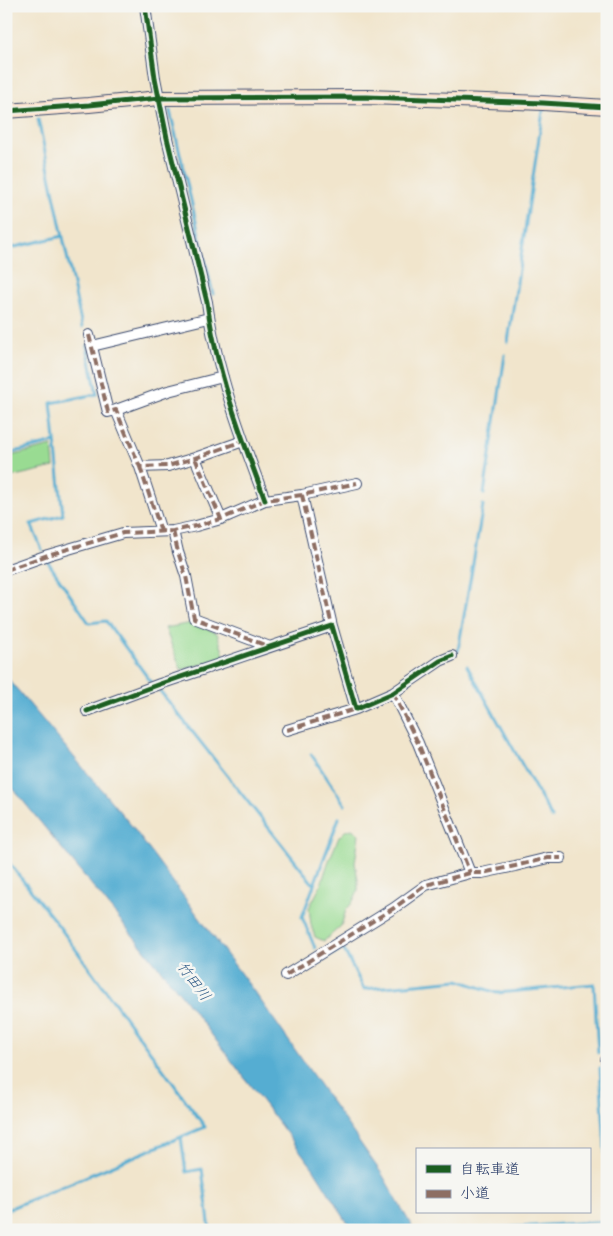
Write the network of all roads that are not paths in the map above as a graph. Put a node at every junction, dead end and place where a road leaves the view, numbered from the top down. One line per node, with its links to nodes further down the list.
1 (144, 6): 2 (street)
2 (159, 98): 3 (street); 4 (street); 5 (street)
3 (607, 107)
4 (6, 110)
5 (209, 318): 7 (street); 8 (street)
6 (89, 335): 7 (street)
7 (92, 346): 9 (street)
8 (224, 377): 9 (street); 10 (street)
9 (116, 410): 12 (street)
10 (243, 441): 11 (street); 15 (street)
11 (195, 458): 12 (street); 16 (street)
12 (140, 467): 17 (street)
13 (357, 483): 14 (street)
14 (302, 495): 15 (street); 20 (street)
15 (265, 500): 16 (street)
16 (221, 519): 18 (street)
17 (162, 531): 18 (street); 19 (street)
18 (174, 531): 21 (street)
19 (6, 570)
20 (332, 626): 21 (street); 24 (street)
21 (270, 647): 25 (street)
22 (452, 656): 23 (street)
23 (393, 693): 24 (street); 28 (street)
24 (356, 709): 26 (street)
25 (87, 711)
26 (287, 730)
27 (561, 858): 28 (street)
28 (470, 873): 29 (street)
29 (286, 975)
30 (606, 1060): 31 (street)
31 (607, 1066)

